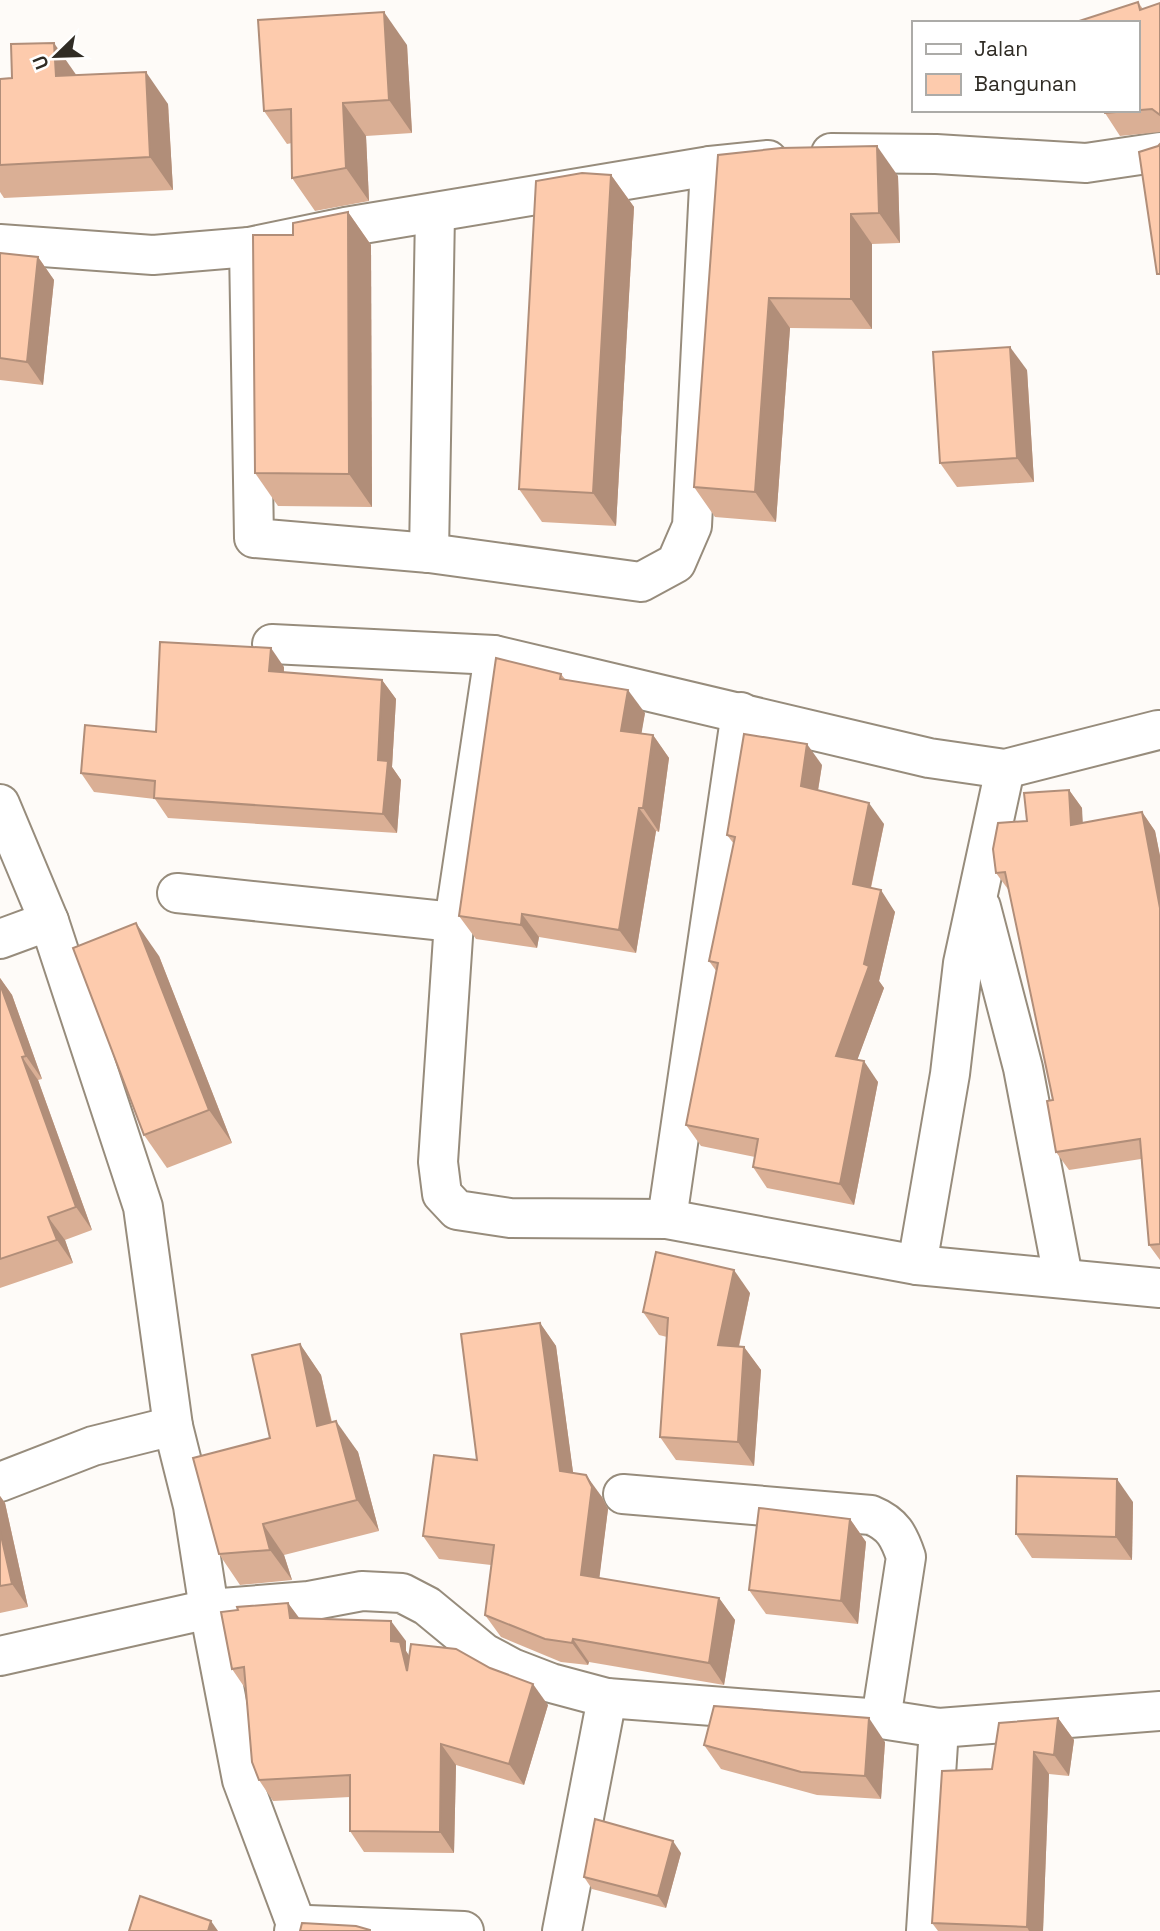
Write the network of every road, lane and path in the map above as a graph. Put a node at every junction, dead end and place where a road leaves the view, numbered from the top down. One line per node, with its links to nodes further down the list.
1 (1160, 152): 2 (street)
2 (710, 166): 3 (street); 6 (street)
3 (435, 214): 5 (street); 6 (street)
4 (0, 244): 5 (street)
5 (249, 247): 6 (street)
6 (429, 553)
7 (272, 644): 8 (street)
8 (494, 655): 9 (street); 16 (street)
9 (741, 712): 11 (street); 18 (street)
10 (1159, 733): 11 (street)
11 (1005, 769): 14 (street)
12 (0, 804): 15 (street)
13 (177, 893): 16 (street)
14 (978, 895): 19 (street); 20 (street)
15 (49, 921): 17 (street); 22 (street)
16 (454, 922): 18 (street)
17 (0, 939)
18 (667, 1220): 19 (street)
19 (917, 1265): 20 (street)
20 (1063, 1277): 21 (street)
21 (1160, 1288)
22 (173, 1426): 23 (street); 25 (street)
23 (0, 1482)
24 (624, 1494): 29 (street)
25 (209, 1609): 26 (street); 27 (street); 31 (street)
26 (0, 1656)
27 (607, 1698): 29 (street); 33 (street)
28 (1160, 1711): 30 (street)
29 (881, 1719): 30 (street)
30 (939, 1728): 34 (street)
31 (295, 1928): 32 (street)
32 (464, 1931)
33 (562, 1931)
34 (926, 1931)

